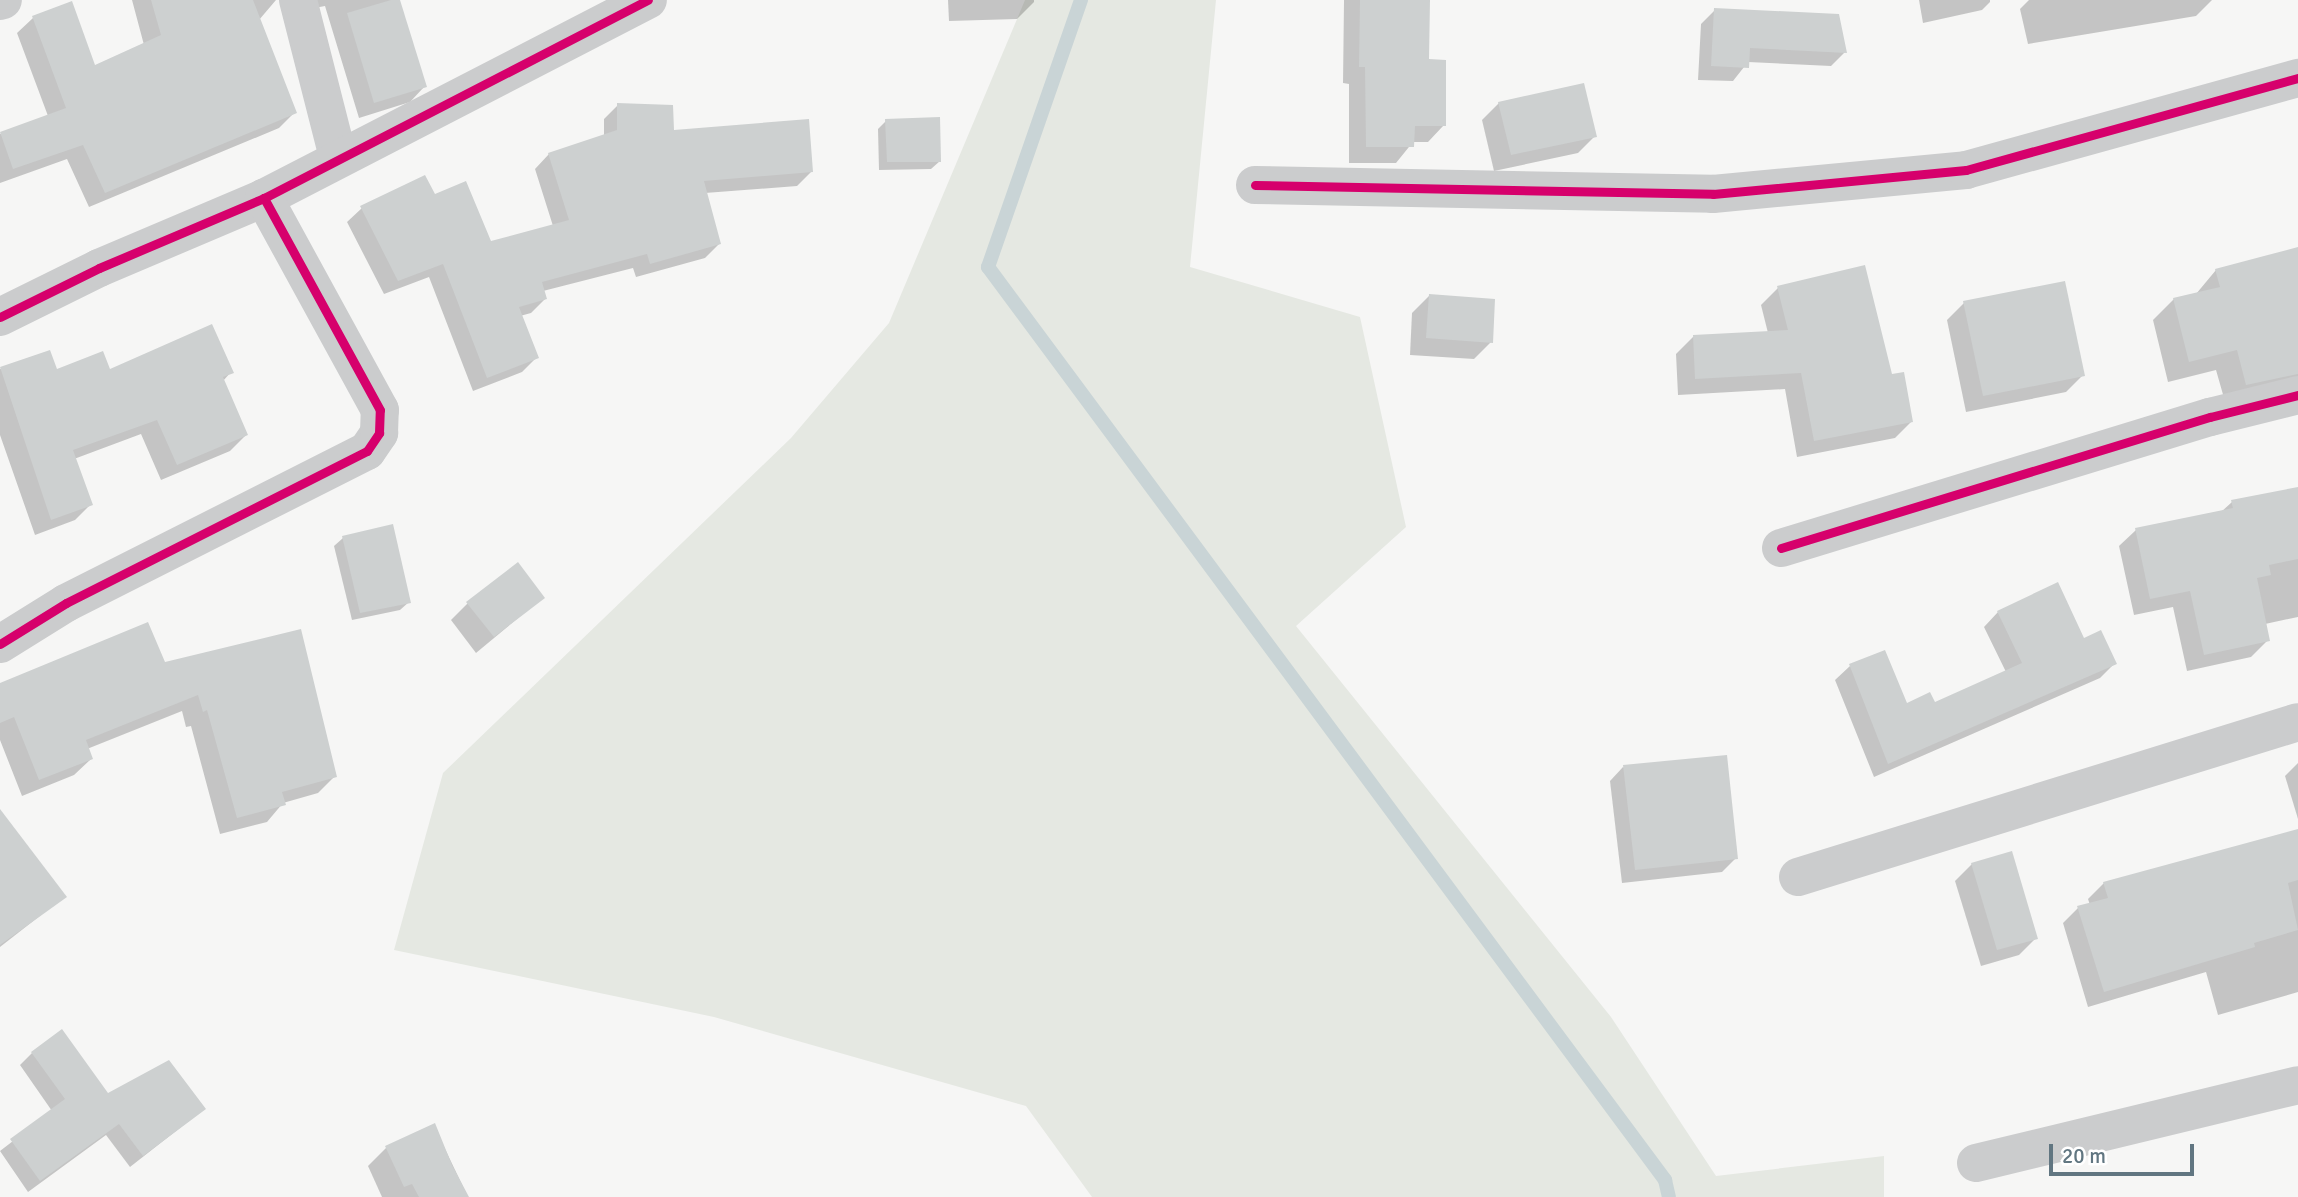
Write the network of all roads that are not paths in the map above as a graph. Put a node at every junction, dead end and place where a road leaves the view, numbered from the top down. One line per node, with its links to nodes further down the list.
1 (298, 0): 4 (street)
2 (648, 0): 4 (street)
3 (2298, 78): 5 (street)
4 (338, 158): 6 (street)
5 (1255, 185)
6 (264, 198): 7 (street); 10 (street)
7 (0, 317)
8 (2298, 395): 9 (street)
9 (1781, 548)
10 (0, 644)
11 (2298, 722): 12 (street)
12 (1798, 877)
13 (2298, 1084): 14 (street)
14 (1976, 1163)

